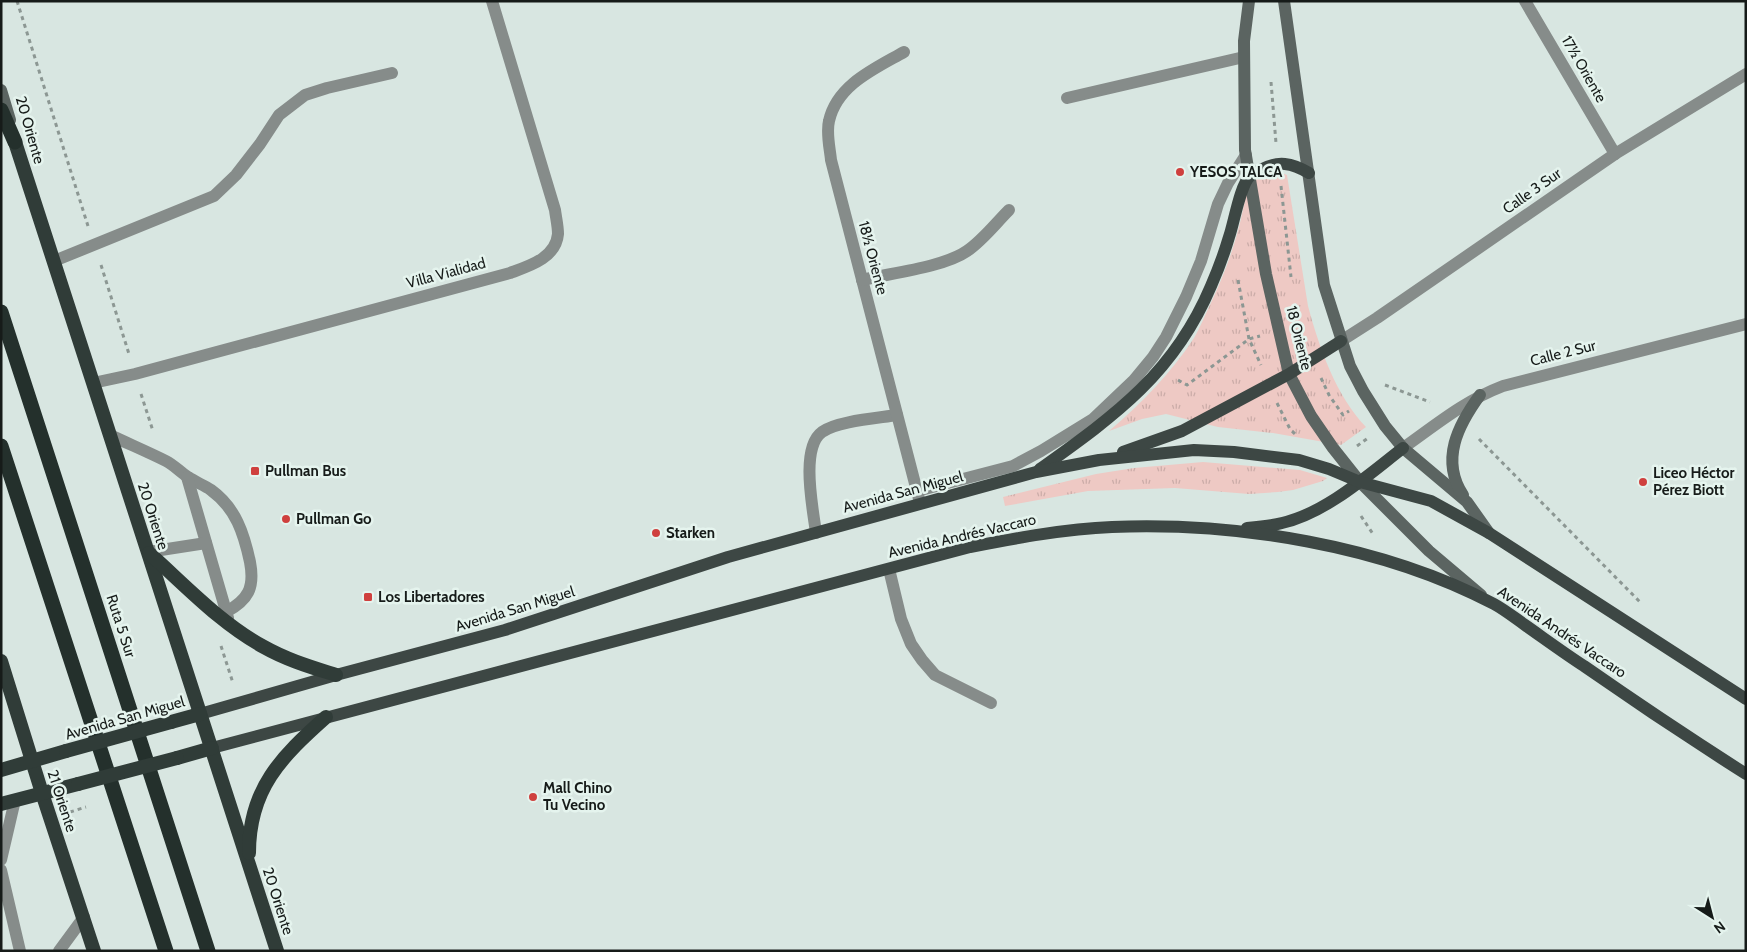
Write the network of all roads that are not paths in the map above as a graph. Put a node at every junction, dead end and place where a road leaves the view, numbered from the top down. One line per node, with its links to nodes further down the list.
1 (492, 1): 24 (street, Villa Vialidad)
2 (1248, 1): 6 (main road, 18 Oriente)
3 (1284, 1): 15 (main road)
4 (1525, 1): 14 (street, 17½ Oriente)
5 (904, 52): 19 (street, 18½ Oriente)
6 (1244, 57): 10 (street); 13 (main road, 18 Oriente)
7 (392, 74): 18 (street)
8 (1746, 74): 14 (street, Calle 3 Sur)
9 (1, 90): 12 (main road, 20 Oriente)
10 (1067, 98)
11 (1, 110): 12 (highway)
12 (15, 142): 18 (highway, 20 Oriente)
13 (1246, 154): 16 (main road, 18 Oriente); 35 (street)
14 (1615, 154): 22 (street, Calle 3 Sur)
15 (1309, 173): 16 (main road); 22 (main road)
16 (1249, 176): 23 (main road, 18 Oriente); 32 (main road)
17 (1009, 210): 19 (street)
18 (54, 261): 24 (highway, 20 Oriente)
19 (862, 280): 27 (street, 18½ Oriente)
20 (1, 312): 67 (highway, Ruta 5 Sur)
21 (1746, 324): 25 (street, Calle 2 Sur)
22 (1341, 341): 23 (main road); 30 (main road)
23 (1289, 374): 31 (main road); 34 (main road, 18 Oriente)
24 (93, 384): 28 (highway, 20 Oriente)
25 (1480, 395): 26 (main road)
26 (1459, 414): 30 (street); 36 (main road)
27 (897, 415): 35 (street, 18½ Oriente); 39 (street)
28 (110, 435): 33 (street); 42 (highway, 20 Oriente)
29 (1, 446): 66 (highway)
30 (1403, 448): 34 (main road); 36 (main road)
31 (1100, 460): 32 (main road); 34 (main road)
32 (1036, 472): 37 (main road, Avenida San Miguel)
33 (187, 477): 41 (street); 45 (street)
34 (1360, 482): 38 (main road); 40 (main road); 44 (main road, 18 Oriente)
35 (916, 491): 37 (street, 18½ Oriente)
36 (1467, 502): 40 (main road)
37 (920, 504): 39 (main road, Avenida San Miguel)
38 (1232, 530): 43 (main road, Avenida Andrés Vaccaro); 44 (main road, Avenida Andrés Vaccaro)
39 (816, 532): 47 (main road, Avenida San Miguel)
40 (1489, 533): 48 (main road)
41 (206, 543): 42 (street); 45 (street)
42 (148, 552): 45 (highway); 50 (highway, 20 Oriente)
43 (890, 569): 49 (street); 51 (main road, Avenida Andrés Vaccaro)
44 (1495, 604): 55 (main road, Avenida Andrés Vaccaro)
45 (228, 619): 47 (highway)
46 (1, 661): 53 (highway, 21 Oriente)
47 (336, 675): 50 (main road, Avenida San Miguel)
48 (1746, 699)
49 (991, 703)
50 (200, 714): 52 (highway, 20 Oriente); 53 (highway, Avenida San Miguel, bridge)
51 (326, 717): 52 (main road); 60 (highway)
52 (212, 748): 56 (highway, bridge); 60 (highway, 20 Oriente)
53 (32, 761): 54 (highway, Avenida San Miguel); 56 (highway, 21 Oriente)
54 (1, 770)
55 (1746, 774)
56 (42, 794): 57 (highway); 62 (highway, 21 Oriente)
57 (15, 800): 58 (highway); 59 (street)
58 (1, 804)
59 (1, 860)
60 (249, 864): 68 (highway, 20 Oriente)
61 (1, 870): 63 (street)
62 (84, 917): 64 (street); 65 (highway, 21 Oriente)
63 (20, 951)
64 (59, 951)
65 (94, 951)
66 (166, 951)
67 (208, 951)
68 (277, 951)

